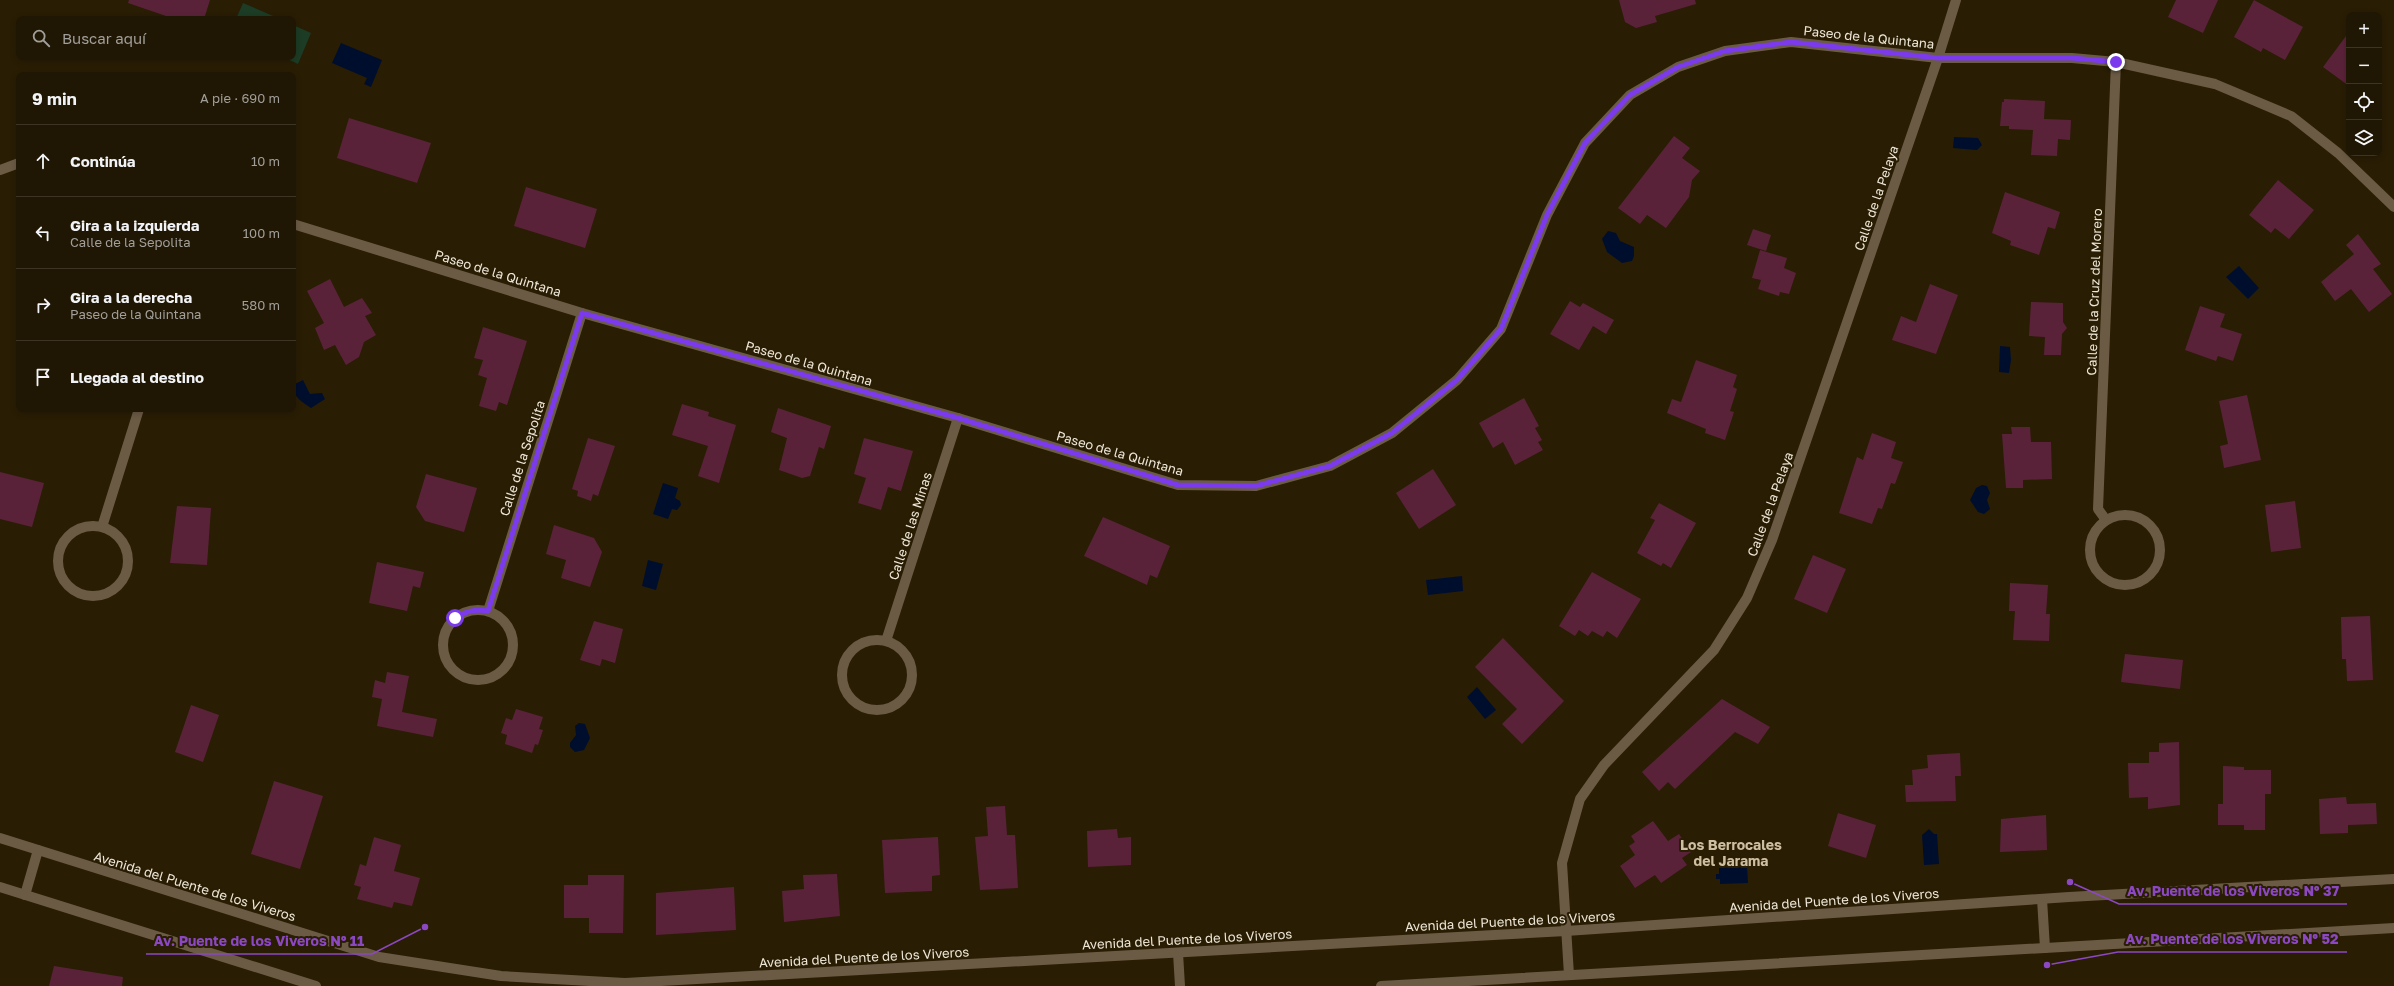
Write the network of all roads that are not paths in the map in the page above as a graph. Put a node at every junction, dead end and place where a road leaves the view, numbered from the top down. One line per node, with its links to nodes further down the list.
1 (1956, 0): 2 (street, Calle de la Pelaya)
2 (1938, 58): 3 (street, Paseo de la Quintana); 10 (street, Paseo de la Quintana); 22 (street, Calle de la Pelaya)
3 (2116, 62): 6 (street, Paseo de la Quintana); 11 (street, Calle de la Cruz del Morero)
4 (16, 164): 5 (street)
5 (0, 170)
6 (2394, 207)
7 (296, 225): 8 (street, Paseo de la Quintana)
8 (582, 313): 10 (street, Paseo de la Quintana); 13 (street, Calle de la Sepolita)
9 (138, 412): 12 (street)
10 (958, 418): 14 (street, Calle de las Minas)
11 (2106, 520): 11 (street)
12 (102, 527): 12 (street)
13 (488, 611): 13 (street)
14 (886, 641): 14 (street)
15 (0, 838): 16 (street, Avenida del Puente de los Viveros)
16 (38, 850): 19 (street); 26 (street, Avenida del Puente de los Viveros)
17 (2394, 879): 20 (street, Avenida del Puente de los Viveros)
18 (0, 887): 19 (street)
19 (25, 895): 27 (street)
20 (2042, 899): 22 (street, Avenida del Puente de los Viveros); 23 (street)
21 (2394, 928): 23 (street)
22 (1566, 931): 24 (street, Avenida del Puente de los Viveros); 25 (street, Calle de la Pelaya)
23 (2045, 948): 25 (street)
24 (1178, 953): 26 (street, Avenida del Puente de los Viveros); 28 (street)
25 (1569, 976): 29 (street)
26 (695, 982)
27 (316, 986)
28 (1180, 986)
29 (1381, 986)

